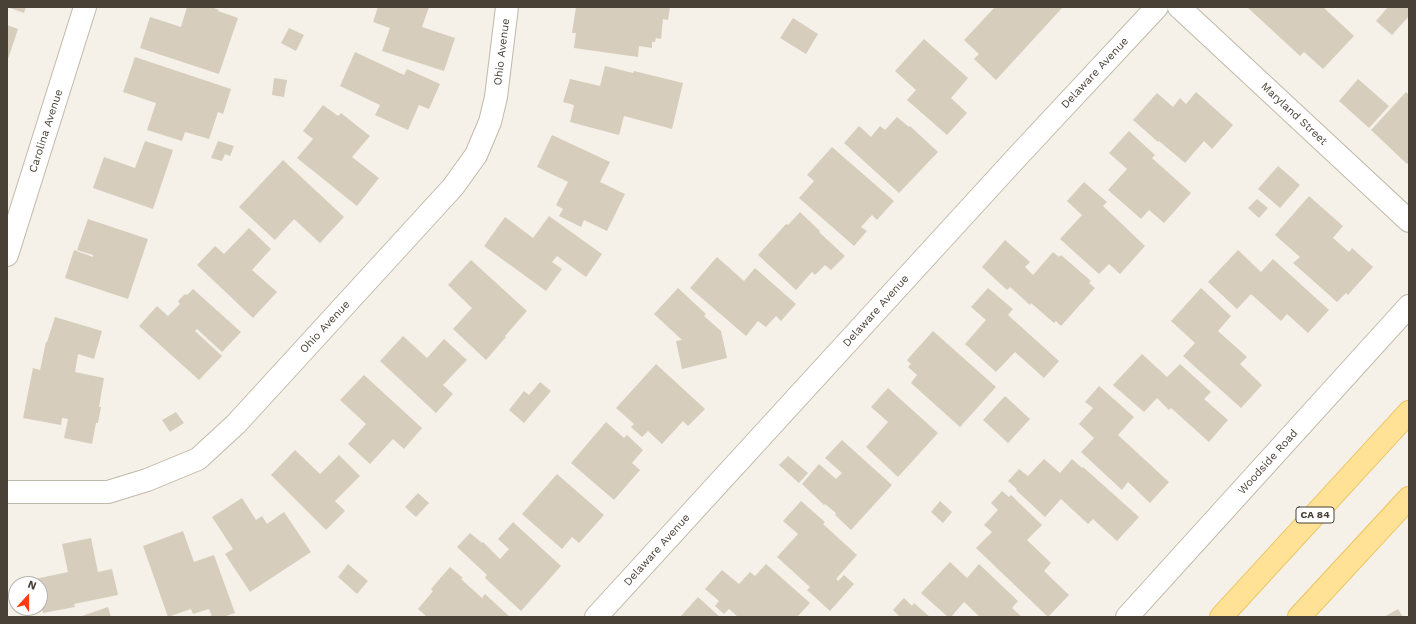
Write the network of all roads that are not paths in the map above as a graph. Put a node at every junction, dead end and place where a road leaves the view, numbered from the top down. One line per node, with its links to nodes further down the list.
1 (85, 7): 6 (street, Carolina Avenue)
2 (507, 7): 9 (street, Ohio Avenue)
3 (1157, 7): 11 (street, Delaware Avenue)
4 (1179, 7): 5 (street, Maryland Street)
5 (1409, 221)
6 (7, 255)
7 (1409, 306): 12 (street, Woodside Road)
8 (1409, 412): 13 (main road, CA 84)
9 (7, 492)
10 (1409, 498): 14 (main road)
11 (596, 617)
12 (1127, 617)
13 (1221, 617)
14 (1299, 617)

